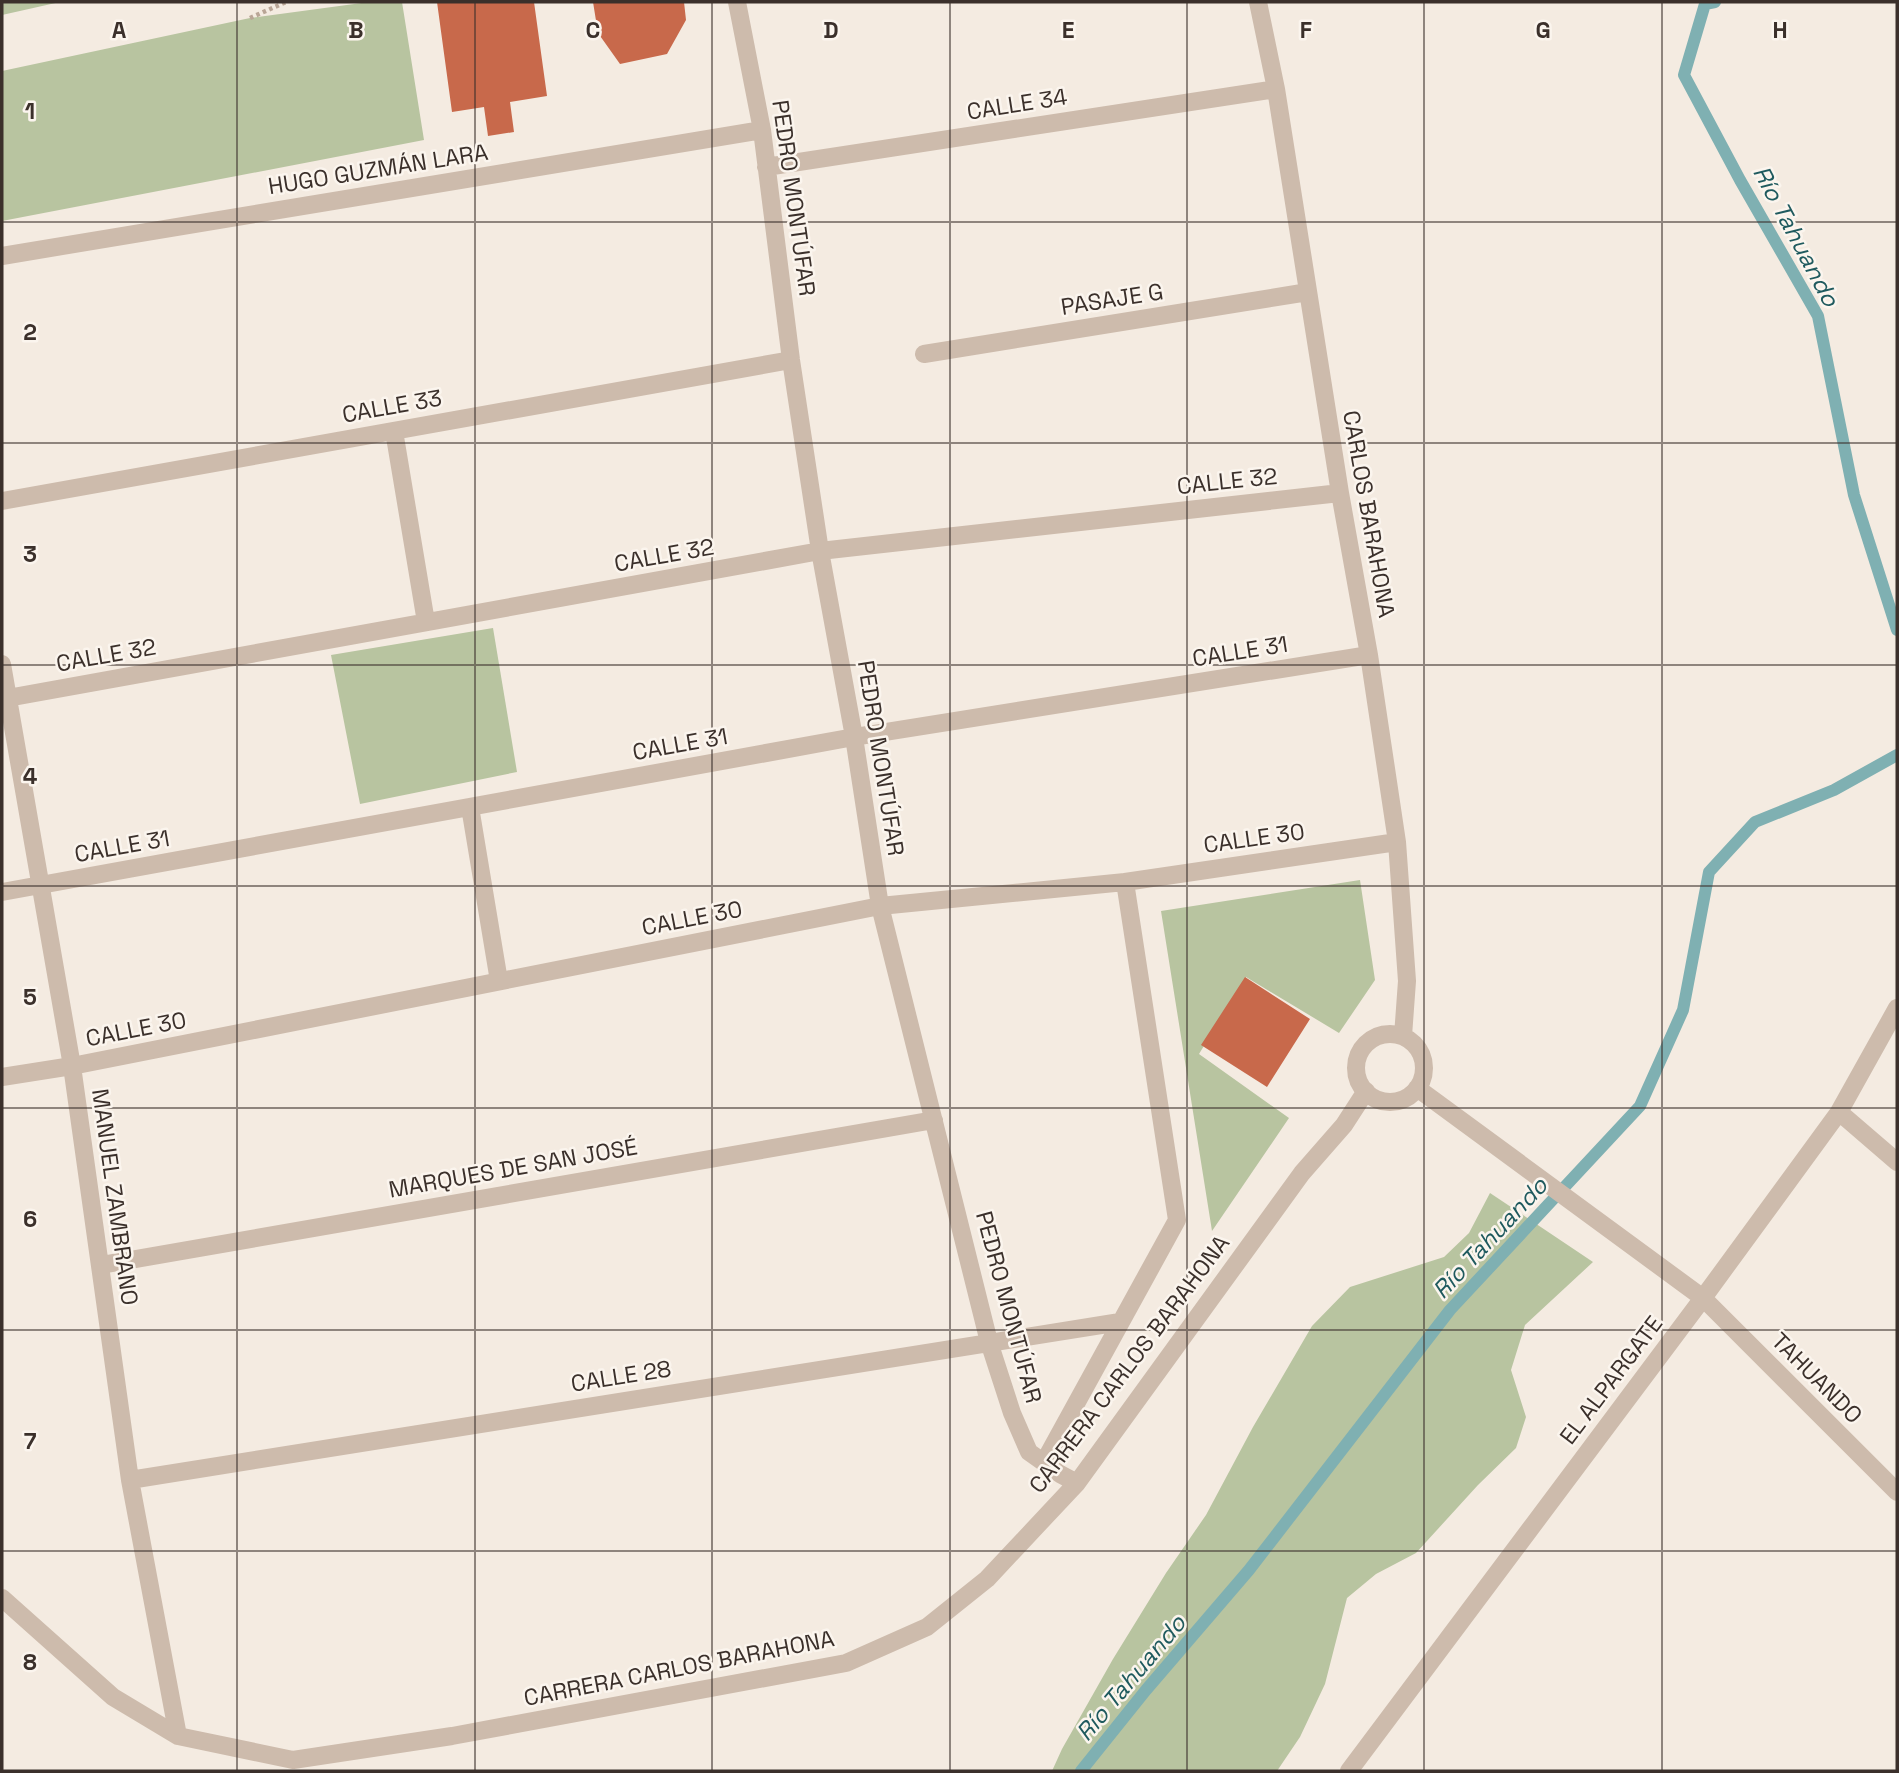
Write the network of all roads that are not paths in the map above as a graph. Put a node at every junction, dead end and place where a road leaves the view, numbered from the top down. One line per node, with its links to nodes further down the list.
1 (737, 2): 4 (street, PEDRO MONTÚFAR)
2 (1258, 2): 3 (street, CARLOS BARAHONA)
3 (1276, 89): 5 (street, CALLE 34); 7 (street, CARLOS BARAHONA)
4 (762, 130): 5 (street, PEDRO MONTÚFAR); 6 (street, HUGO GUZMÁN LARA)
5 (766, 167): 9 (street, PEDRO MONTÚFAR)
6 (2, 257)
7 (1308, 292): 8 (street, PASAJE G); 11 (street, CARLOS BARAHONA)
8 (924, 354)
9 (791, 359): 10 (street, CALLE 33); 13 (street, PEDRO MONTÚFAR)
10 (394, 430): 12 (street, CALLE 33); 14 (street)
11 (1340, 493): 13 (street, CALLE 32); 15 (street, CARLOS BARAHONA)
12 (2, 501)
13 (820, 551): 14 (street, CALLE 32); 18 (street, PEDRO MONTÚFAR)
14 (426, 622): 17 (street, CALLE 32)
15 (1369, 655): 18 (street, CALLE 31); 20 (street, CARLOS BARAHONA)
16 (2, 664): 17 (street, MANUEL ZAMBRANO)
17 (4, 698): 22 (street, MANUEL ZAMBRANO)
18 (854, 737): 19 (street, CALLE 31); 24 (street, PEDRO MONTÚFAR)
19 (470, 807): 22 (street, CALLE 31); 25 (street)
20 (1397, 842): 21 (street, CALLE 30); 27 (street, CARLOS BARAHONA)
21 (1125, 882): 24 (street, CALLE 30); 37 (street)
22 (42, 885): 23 (street, CALLE 31); 28 (street, MANUEL ZAMBRANO)
23 (2, 892)
24 (880, 906): 25 (street, CALLE 30); 33 (street, PEDRO MONTÚFAR)
25 (499, 982): 28 (street, CALLE 30)
26 (1897, 1008): 32 (street, EL ALPARGATE)
27 (1403, 1037): 30 (street); 31 (street)
28 (72, 1066): 29 (street, CALLE 30); 35 (street, MANUEL ZAMBRANO)
29 (2, 1077)
30 (1417, 1088): 31 (street); 36 (street, TAHUANDO)
31 (1366, 1091): 41 (street, CARRERA CARLOS BARAHONA)
32 (1839, 1112): 34 (street); 36 (street, EL ALPARGATE)
33 (934, 1120): 35 (street, MARQUES DE SAN JOSÉ); 38 (street, PEDRO MONTÚFAR)
34 (1897, 1161)
35 (101, 1265): 40 (street, MANUEL ZAMBRANO)
36 (1703, 1298): 42 (street, TAHUANDO); 45 (street, EL ALPARGATE)
37 (1120, 1322): 38 (street, CALLE 28); 39 (street)
38 (989, 1342): 39 (street, PEDRO MONTÚFAR); 40 (street, CALLE 28)
39 (1044, 1462): 41 (street, PEDRO MONTÚFAR)
40 (130, 1480): 44 (street, MANUEL ZAMBRANO)
41 (1077, 1483): 44 (street, CARRERA CARLOS BARAHONA)
42 (1897, 1492)
43 (2, 1598): 44 (street, CARRERA CARLOS BARAHONA)
44 (178, 1736)
45 (1349, 1771)

